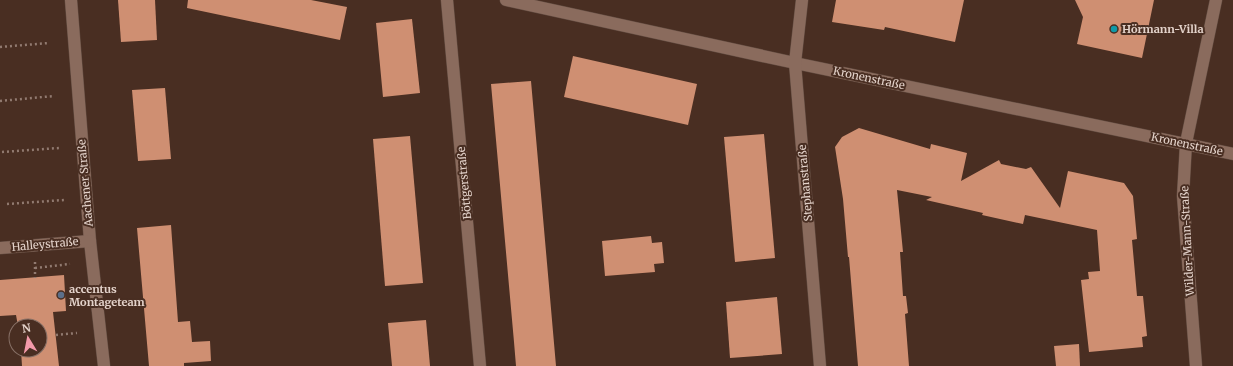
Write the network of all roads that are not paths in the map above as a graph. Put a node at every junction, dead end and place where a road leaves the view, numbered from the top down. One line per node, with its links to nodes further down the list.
1 (71, 0): 9 (street, Aachener Straße)
2 (447, 0): 12 (street, Böttgerstraße)
3 (506, 0): 6 (street, Kronenstraße)
4 (802, 0): 6 (street, Stephanstraße)
5 (1216, 0): 7 (street, Wilder-Mann-Straße)
6 (795, 63): 7 (street, Kronenstraße); 13 (street, Stephanstraße)
7 (1186, 143): 8 (street, Kronenstraße); 14 (street, Wilder-Mann-Straße)
8 (1233, 154)
9 (90, 241): 10 (street, Halleystraße); 11 (street, Aachener Straße)
10 (0, 248)
11 (104, 366)
12 (480, 366)
13 (820, 366)
14 (1196, 366)

